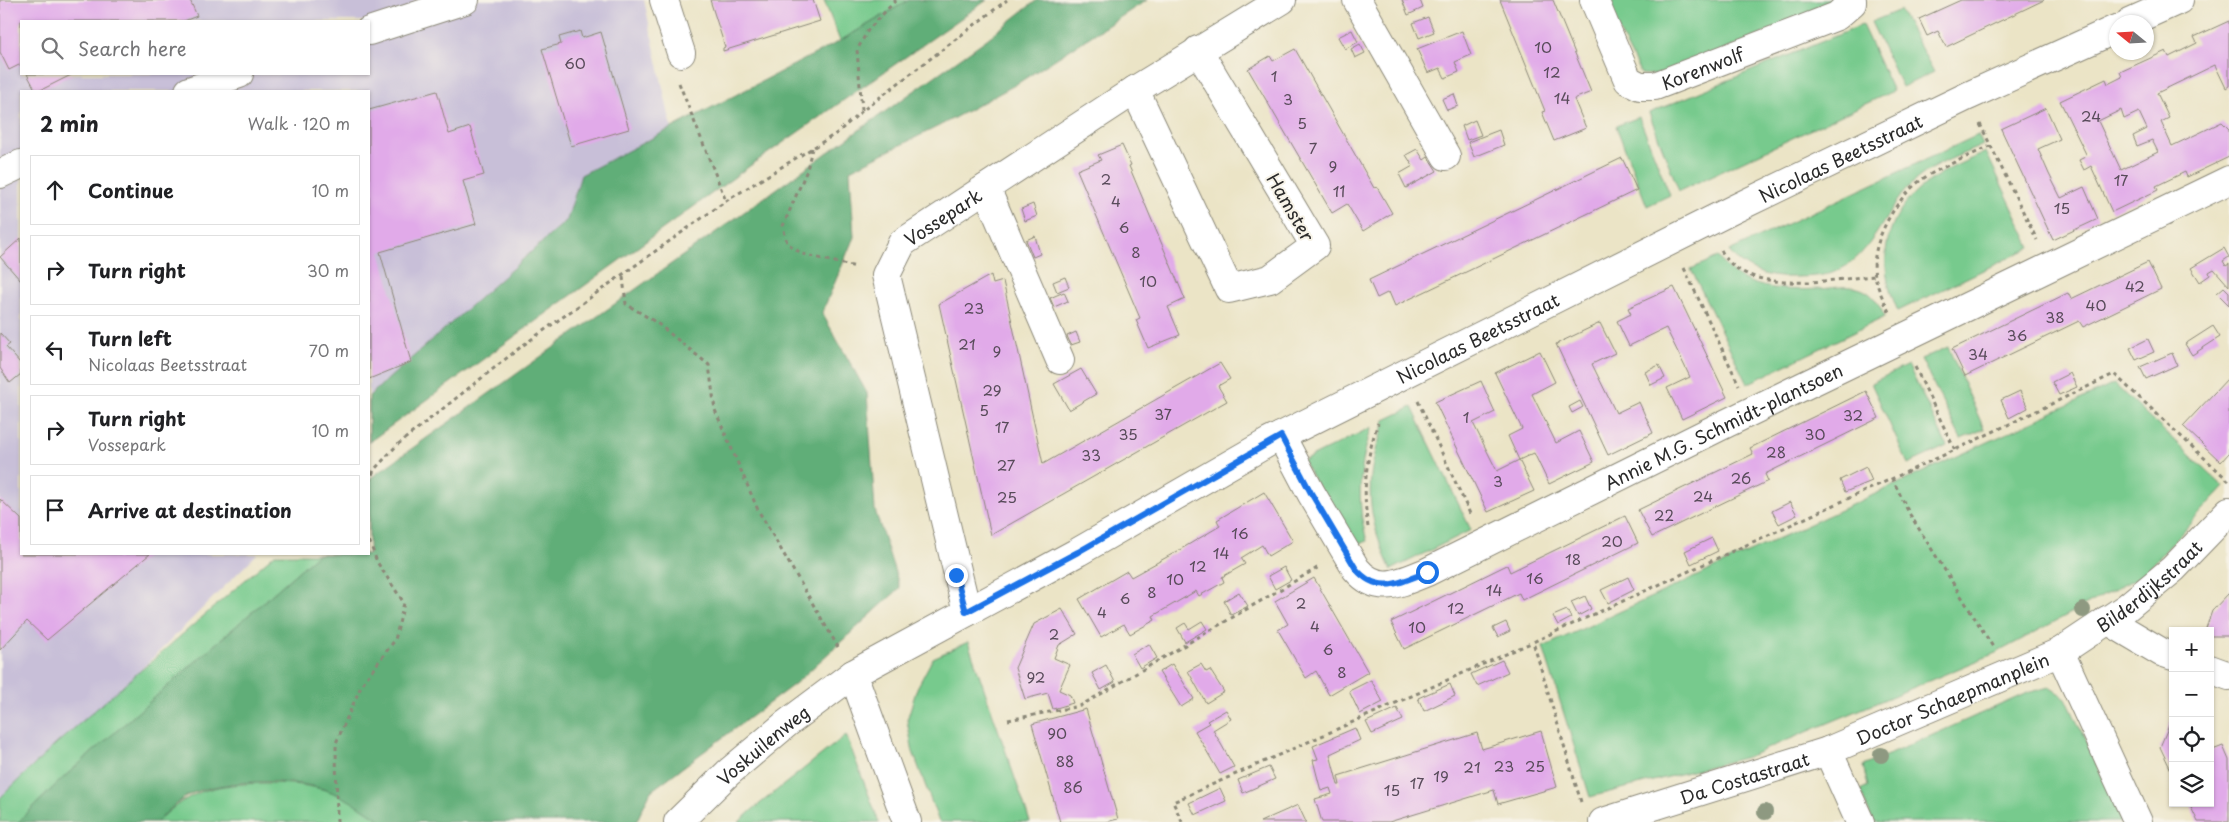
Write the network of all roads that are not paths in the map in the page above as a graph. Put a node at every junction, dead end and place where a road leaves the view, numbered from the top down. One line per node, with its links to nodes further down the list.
1 (465, 0): 9 (street)
2 (664, 0): 12 (street)
3 (1282, 0): 11 (street, Vossepark)
4 (1357, 0): 16 (street)
5 (1594, 0): 6 (street, Korenwolf)
6 (1852, 0)
7 (2179, 0): 8 (street)
8 (2146, 15)
9 (370, 31)
10 (2109, 31): 22 (street, Nicolaas Beetsstraat)
11 (1198, 50): 15 (street, Vossepark); 15 (street, Hamster)
12 (681, 53)
13 (236, 75): 14 (street)
14 (192, 90)
15 (1135, 90): 20 (street, Vossepark)
16 (1446, 156)
17 (20, 164): 18 (street)
18 (0, 174)
19 (2229, 180): 22 (street, Annie M.G. Schmidt-plantsoen)
20 (986, 188): 21 (street); 24 (street, Vossepark)
21 (1060, 360)
22 (1281, 436): 24 (street, Nicolaas Beetsstraat)
23 (2229, 511): 25 (street, Bilderdijkstraat)
24 (966, 612): 29 (street, Nicolaas Beetsstraat)
25 (2107, 620): 26 (street, Bilderdijkstraat); 27 (street)
26 (2060, 652): 31 (street, Doctor Schaepmanplein); 36 (street, Doctor Schaepmanplein)
27 (2169, 655)
28 (2214, 670): 30 (street)
29 (853, 674): 32 (street, Voskuilenweg); 33 (street)
30 (2229, 676)
31 (1828, 752): 34 (street, Da Costastraat); 35 (street)
32 (678, 822)
33 (907, 822)
34 (1603, 822)
35 (1860, 822)
36 (2138, 822)

